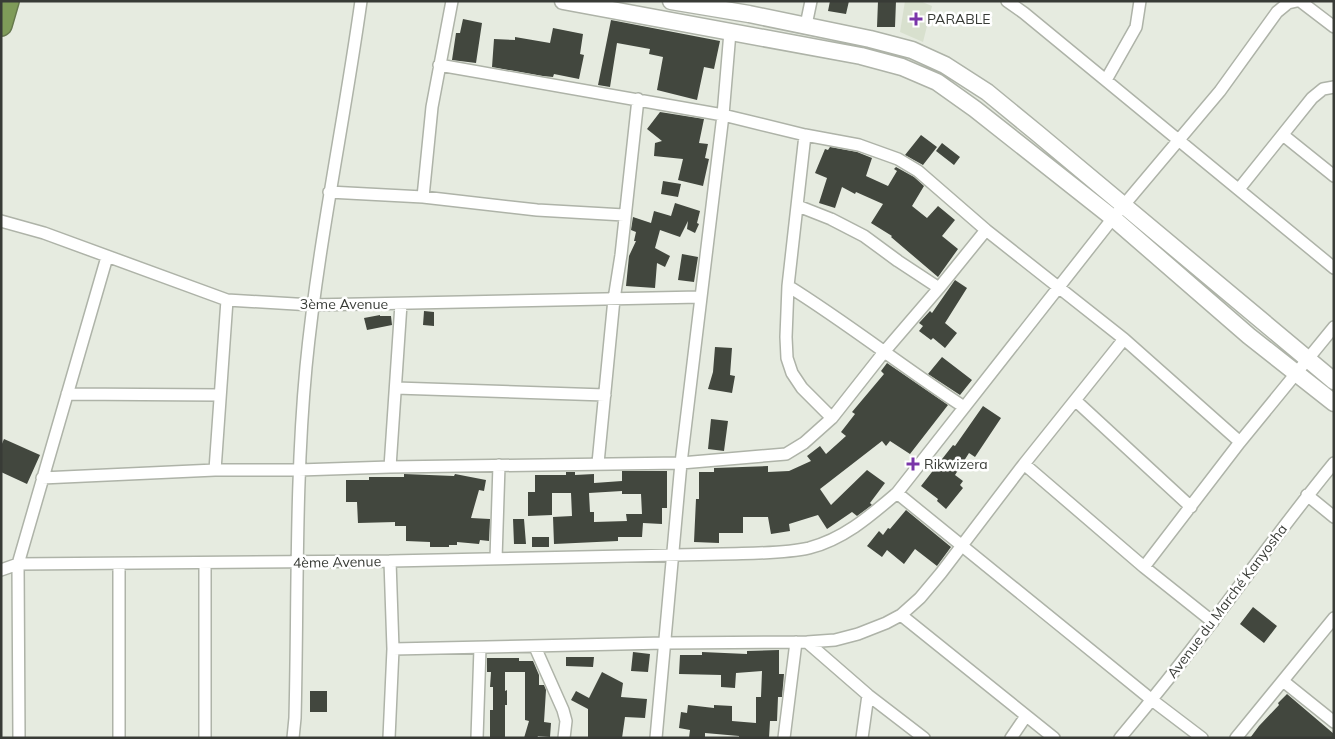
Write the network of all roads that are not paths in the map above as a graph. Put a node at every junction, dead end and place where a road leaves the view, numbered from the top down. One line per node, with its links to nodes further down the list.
1 (8, 1): 10 (highway)
2 (361, 1): 24 (street)
3 (452, 1): 14 (street)
4 (563, 1): 13 (street)
5 (671, 1): 11 (street)
6 (811, 1): 11 (street)
7 (1007, 1): 15 (street)
8 (1140, 1): 15 (street)
9 (1298, 1): 12 (street); 21 (street, 4ème Avenue)
10 (1, 25)
11 (806, 25): 27 (street)
12 (1334, 27)
13 (730, 32): 18 (street); 29 (street)
14 (439, 65): 17 (street); 25 (street)
15 (1106, 80): 21 (street)
16 (1334, 87): 20 (street)
17 (638, 99): 18 (street); 28 (street)
18 (723, 115): 19 (street); 37 (street)
19 (805, 134): 26 (street); 31 (street)
20 (1283, 135): 22 (street); 23 (street)
21 (1179, 139): 23 (street); 27 (street, 4ème Avenue)
22 (1334, 176)
23 (1239, 190): 33 (street)
24 (329, 192): 25 (street); 41 (street)
25 (424, 197): 28 (street)
26 (798, 206): 34 (street); 36 (street)
27 (1124, 206): 29 (street, 4ème Avenue); 45 (street)
28 (624, 214): 38 (street)
29 (1113, 218): 35 (street, 4ème Avenue); 46 (street)
30 (1, 221): 32 (street, 3ème Avenue)
31 (986, 230): 35 (street); 36 (street)
32 (107, 257): 39 (street, 3ème Avenue); 49 (street)
33 (1334, 268)
34 (788, 286): 44 (street); 55 (street)
35 (1058, 287): 43 (street); 54 (street, 4ème Avenue)
36 (939, 288): 44 (street)
37 (700, 297): 38 (street, 3ème Avenue); 58 (street)
38 (614, 299): 40 (street, 3ème Avenue); 51 (street)
39 (228, 300): 41 (street, 3ème Avenue); 50 (street)
40 (401, 304): 41 (street, 3ème Avenue); 48 (street)
41 (312, 305): 64 (street)
42 (1334, 327): 45 (street)
43 (1124, 339): 52 (street); 56 (street)
44 (884, 352): 54 (street); 55 (street)
45 (1307, 358): 46 (street); 47 (street)
46 (1296, 372): 53 (street); 56 (street)
47 (1334, 381)
48 (396, 388): 51 (street); 62 (street)
49 (67, 394): 50 (street); 65 (street)
50 (219, 395): 63 (street)
51 (605, 395): 57 (street)
52 (1076, 401): 60 (street); 68 (street)
53 (1334, 403)
54 (964, 407): 66 (street, 4ème Avenue)
55 (832, 418): 58 (street)
56 (1240, 442): 68 (street)
57 (598, 463): 58 (street); 61 (street)
58 (681, 463): 71 (street)
59 (1334, 463): 67 (street, Avenue du Marché Kanyosha)
60 (1024, 464): 70 (street); 78 (street)
61 (499, 465): 62 (street); 72 (street)
62 (390, 467): 64 (street)
63 (215, 470): 64 (street); 65 (street)
64 (299, 470): 75 (street)
65 (42, 478): 76 (street)
66 (897, 493): 70 (street); 71 (street, 4ème Avenue)
67 (1307, 496): 69 (street); 82 (street, Avenue du Marché Kanyosha)
68 (1191, 507): 78 (street)
69 (1334, 517)
70 (962, 545): 80 (street); 90 (street)
71 (673, 555): 72 (street, 4ème Avenue); 84 (street)
72 (496, 559): 73 (street, 4ème Avenue)
73 (390, 562): 75 (street, 4ème Avenue); 87 (street)
74 (205, 563): 75 (street, 4ème Avenue); 77 (street, 4ème Avenue); 96 (street)
75 (296, 563): 97 (street)
76 (18, 564): 77 (street, 4ème Avenue); 79 (street, 4ème Avenue); 94 (street)
77 (119, 564): 95 (street)
78 (1144, 567): 82 (street)
79 (1, 570)
80 (901, 614): 83 (street); 91 (street)
81 (1334, 618): 88 (street)
82 (1212, 622): 90 (street, Avenue du Marché Kanyosha)
83 (801, 642): 84 (street); 89 (street); 102 (street)
84 (665, 643): 85 (street); 101 (street)
85 (535, 647): 86 (street); 100 (street)
86 (480, 648): 87 (street); 99 (street)
87 (392, 649): 98 (street)
88 (1283, 681): 92 (street); 108 (street)
89 (868, 694): 93 (street); 103 (street)
90 (1152, 700): 106 (street, Avenue du Marché Kanyosha); 107 (street)
91 (1026, 716): 104 (street); 105 (street)
92 (1334, 722)
93 (918, 736)
94 (19, 738)
95 (119, 738)
96 (205, 738)
97 (293, 738)
98 (389, 738)
99 (477, 738)
100 (564, 738)
101 (656, 738)
102 (784, 738)
103 (862, 738)
104 (1010, 738)
105 (1054, 738)
106 (1120, 738)
107 (1202, 738)
108 (1236, 738)

